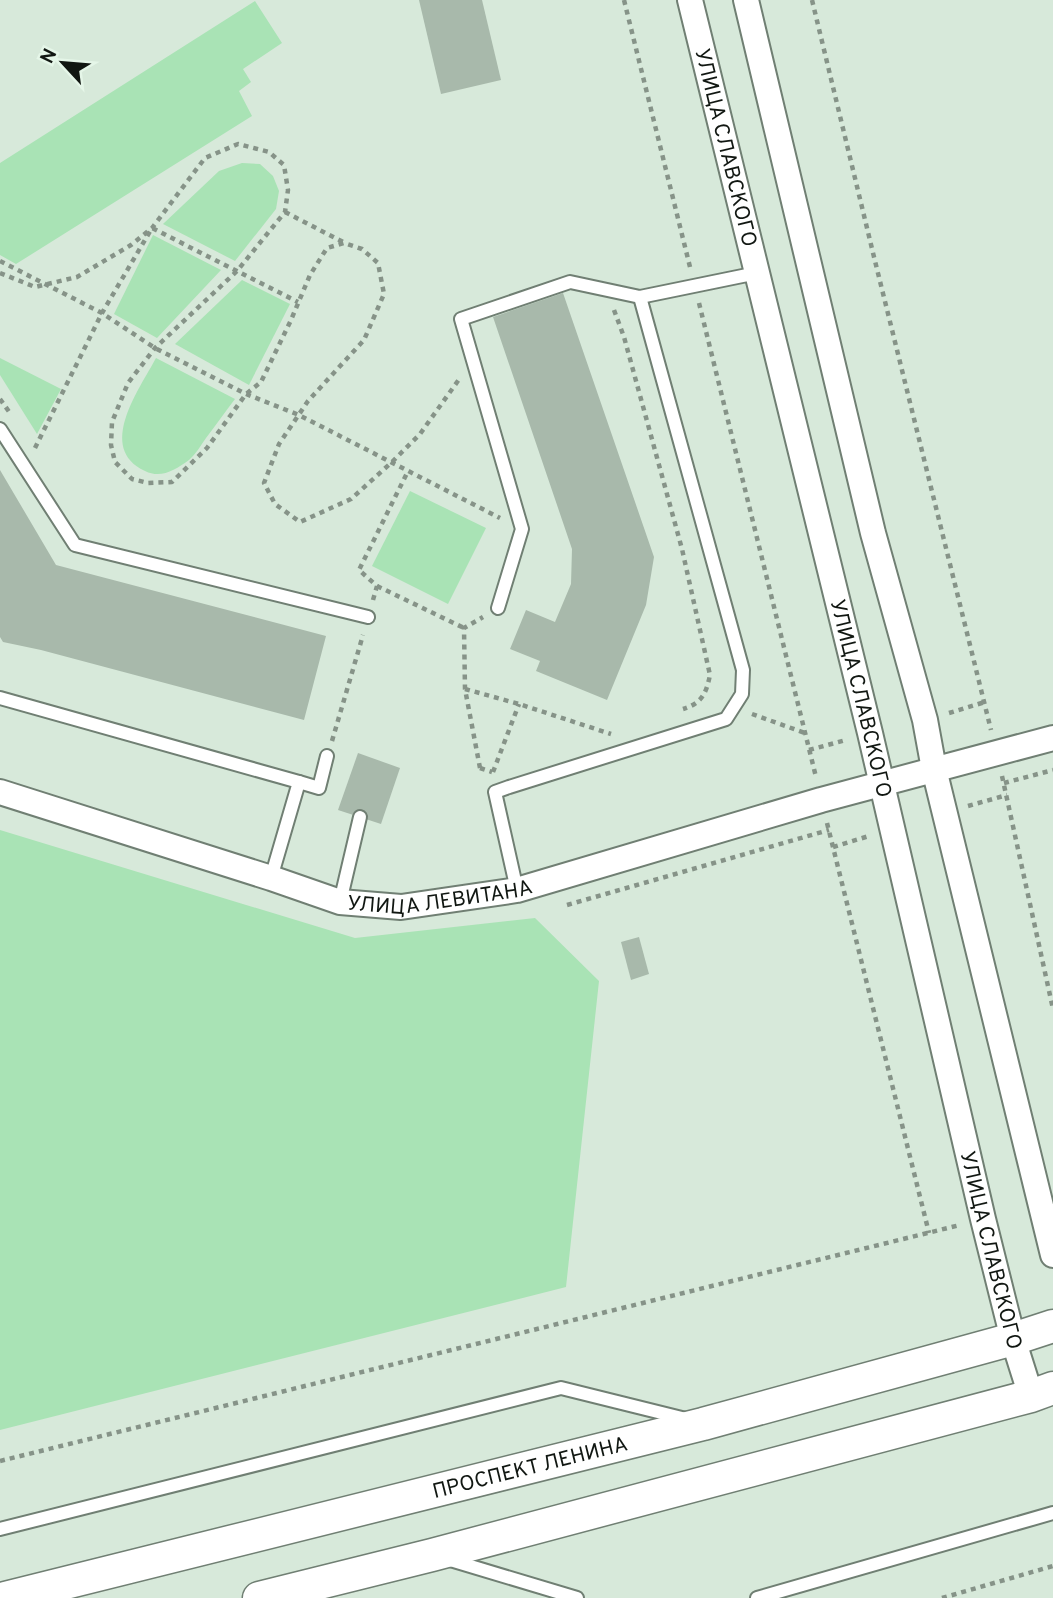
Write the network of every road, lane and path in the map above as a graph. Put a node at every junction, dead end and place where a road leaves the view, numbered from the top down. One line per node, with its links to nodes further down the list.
1 (625, 0): 13 (path)
2 (690, 0): 10 (street, УЛИЦА СЛАВСКОГО)
3 (746, 0): 41 (street)
4 (812, 0): 38 (path)
5 (285, 212): 6 (path); 7 (path); 9 (path)
6 (152, 228): 9 (path); 12 (path); 17 (path)
7 (344, 243): 16 (path); 22 (path)
8 (3, 262): 11 (path); 12 (path)
9 (237, 271): 16 (path); 18 (path)
10 (757, 273): 13 (lane); 46 (street, УЛИЦА СЛАВСКОГО)
11 (0, 274): 12 (path)
12 (45, 284): 17 (path)
13 (695, 286): 15 (lane); 50 (path)
14 (606, 290): 15 (lane); 19 (lane); 35 (path)
15 (640, 297): 49 (lane)
16 (298, 302): 20 (path)
17 (102, 313): 18 (path); 25 (path)
18 (155, 348): 20 (path); 20 (path)
19 (472, 360): 26 (path); 27 (lane)
20 (246, 394): 22 (path)
21 (0, 399): 23 (path)
22 (299, 415): 26 (path); 26 (path)
23 (14, 419)
24 (0, 429): 30 (lane)
25 (28, 438)
26 (392, 462): 27 (path)
27 (522, 529): 29 (lane)
28 (377, 586): 31 (path)
29 (498, 608): 31 (path)
30 (368, 617)
31 (464, 628): 32 (path)
32 (465, 689): 34 (path); 40 (path)
33 (0, 698): 45 (lane)
34 (519, 704): 37 (path); 43 (path)
35 (681, 710)
36 (1053, 738): 38 (street, УЛИЦА ЛЕВИТАНА)
37 (599, 739)
38 (997, 752): 41 (street, УЛИЦА ЛЕВИТАНА); 47 (path)
39 (327, 756): 45 (lane)
40 (480, 768): 43 (path); 49 (path)
41 (934, 769): 46 (street, УЛИЦА ЛЕВИТАНА); 58 (street)
42 (1053, 770): 47 (path)
43 (493, 772): 44 (path)
44 (501, 772)
45 (299, 782): 52 (lane)
46 (881, 783): 50 (street, УЛИЦА ЛЕВИТАНА); 56 (street, УЛИЦА СЛАВСКОГО)
47 (1004, 783): 55 (path)
48 (0, 792): 52 (street, УЛИЦА ЛЕВИТАНА)
49 (495, 792): 53 (lane)
50 (821, 800): 53 (street, УЛИЦА ЛЕВИТАНА); 57 (path)
51 (360, 817): 54 (lane)
52 (271, 878): 54 (street, УЛИЦА ЛЕВИТАНА)
53 (517, 890): 54 (street, УЛИЦА ЛЕВИТАНА)
54 (340, 902)
55 (1053, 1009)
56 (983, 1219): 57 (path); 60 (street, УЛИЦА СЛАВСКОГО)
57 (929, 1233): 63 (path)
58 (1053, 1255)
59 (1053, 1326): 60 (street, ПРОСПЕКТ ЛЕНИНА)
60 (1013, 1339): 61 (street, УЛИЦА СЛАВСКОГО); 62 (street, ПРОСПЕКТ ЛЕНИНА)
61 (1042, 1392): 66 (street)
62 (703, 1424): 65 (lane); 68 (street, ПРОСПЕКТ ЛЕНИНА)
63 (0, 1461)
64 (1053, 1513): 71 (lane)
65 (0, 1529)
66 (432, 1555): 69 (street); 70 (lane)
67 (1053, 1566): 72 (path)
68 (5, 1598)
69 (259, 1598)
70 (577, 1598)
71 (757, 1598)
72 (942, 1598)

